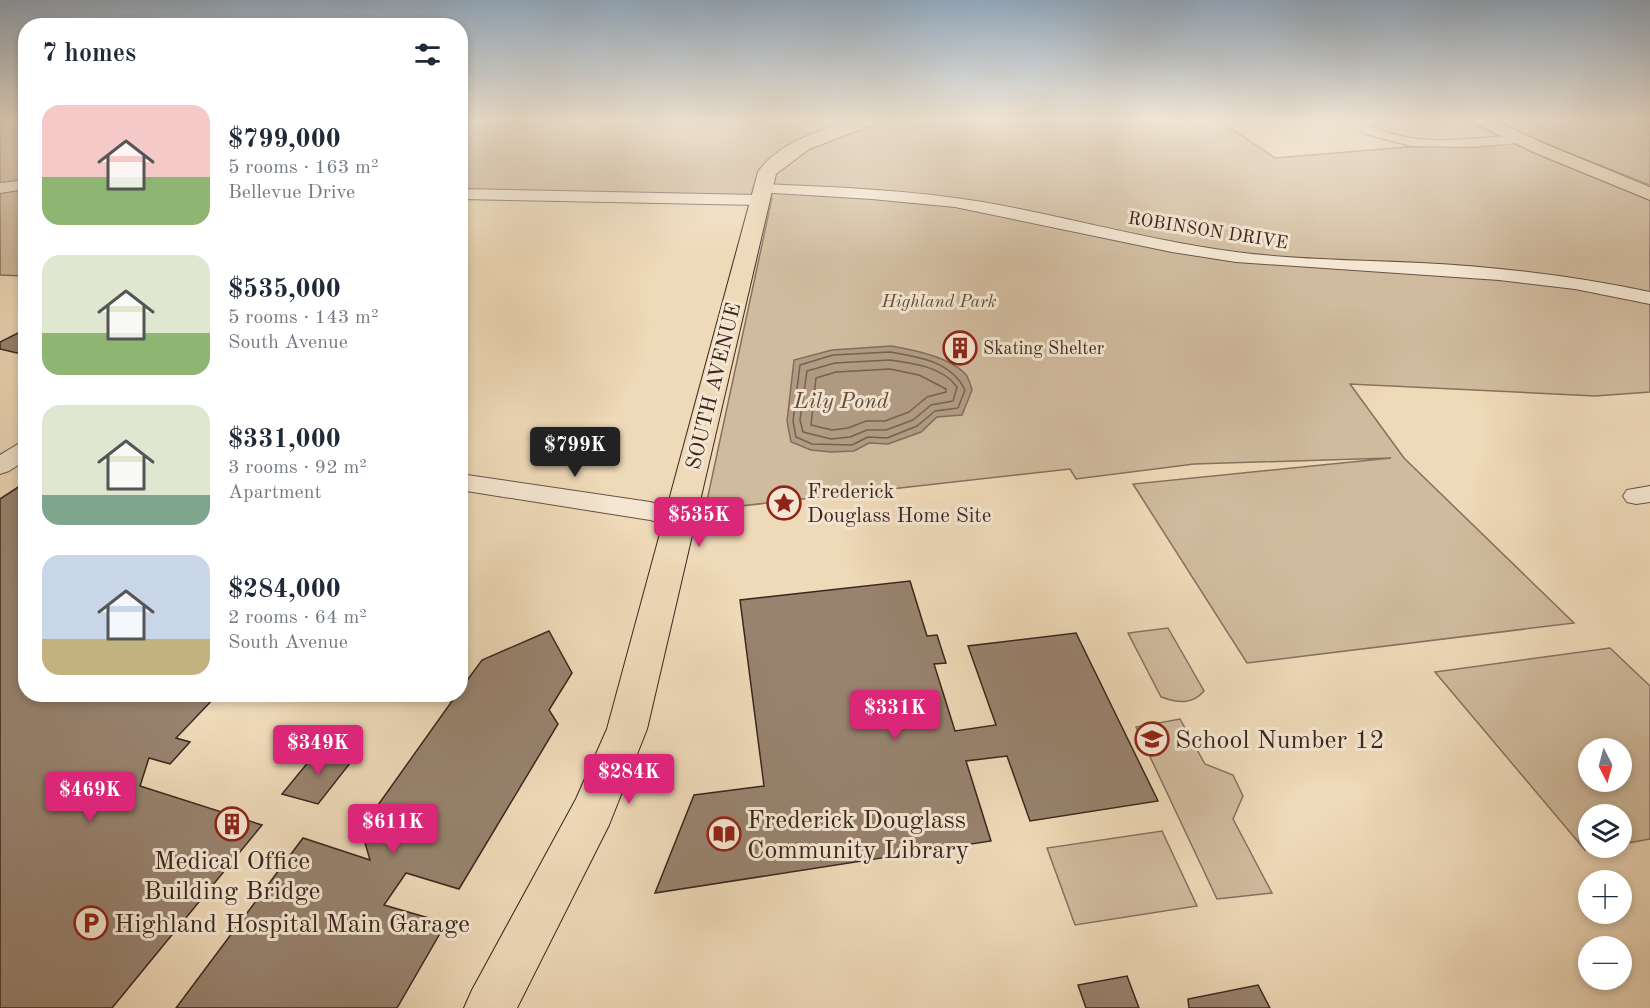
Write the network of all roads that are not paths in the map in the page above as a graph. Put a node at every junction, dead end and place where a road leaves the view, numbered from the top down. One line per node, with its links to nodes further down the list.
1 (772, 167): 7 (main road, SOUTH AVENUE)
2 (1585, 167): 6 (main road)
3 (18, 185): 4 (street)
4 (0, 188)
5 (468, 194): 7 (street, ROBINSON DRIVE)
6 (1650, 194)
7 (760, 195): 8 (street, ROBINSON DRIVE); 12 (main road, SOUTH AVENUE)
8 (1650, 298)
9 (18, 454): 10 (street)
10 (0, 466)
11 (468, 483): 12 (street)
12 (680, 519): 13 (main road, SOUTH AVENUE)
13 (490, 1008)

